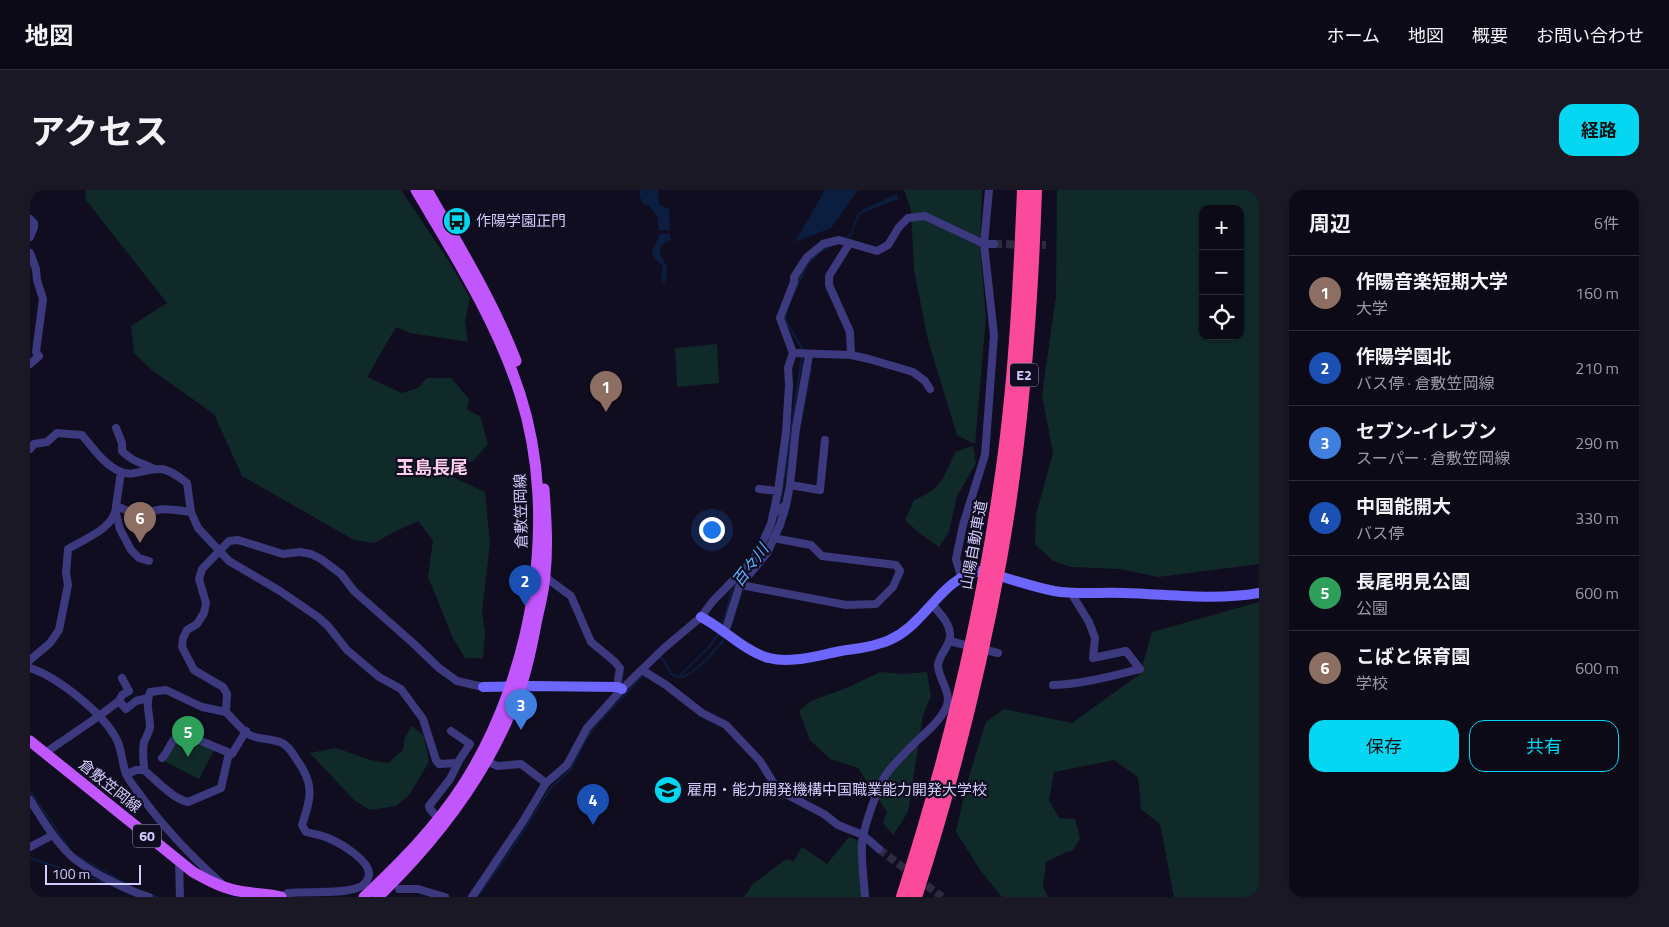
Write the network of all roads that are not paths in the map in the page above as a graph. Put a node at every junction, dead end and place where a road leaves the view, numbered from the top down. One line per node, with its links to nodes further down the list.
1 (416, 190): 50 (main road, 倉敷笠岡線)
2 (427, 190): 35 (main road, 倉敷笠岡線)
3 (989, 190): 9 (street)
4 (1024, 190): 32 (highway, 山陽自動車道 / E2)
5 (1036, 190): 32 (highway, 山陽自動車道 / E2)
6 (30, 219): 7 (street)
7 (30, 238)
8 (848, 243): 9 (street); 12 (street); 13 (street)
9 (984, 244): 10 (street); 34 (street)
10 (994, 244)
11 (30, 253): 14 (street)
12 (802, 354): 13 (street); 17 (street); 18 (street)
13 (851, 355): 15 (street)
14 (30, 364)
15 (930, 388)
16 (116, 428): 21 (street)
17 (786, 432): 18 (street); 25 (street)
18 (795, 434): 23 (street)
19 (825, 440): 23 (street)
20 (30, 449): 22 (street)
21 (154, 470): 22 (street); 28 (street)
22 (122, 472): 27 (street)
23 (792, 485): 26 (street)
24 (759, 489): 25 (street)
25 (778, 491): 29 (street)
26 (785, 506): 29 (street); 30 (street)
27 (116, 510): 28 (street); 33 (street); 45 (street)
28 (191, 512): 31 (street)
29 (774, 513): 36 (street)
30 (776, 539): 36 (street); 36 (street)
31 (220, 551): 51 (street); 55 (street); 64 (street)
32 (994, 557): 43 (highway, 山陽自動車道 / E2)
33 (148, 561)
34 (961, 576): 37 (street); 39 (street)
35 (545, 577): 50 (main road, 倉敷笠岡線); 52 (street)
36 (739, 584): 40 (street); 41 (street)
37 (1071, 593): 38 (street); 49 (street)
38 (1259, 593)
39 (932, 604): 41 (street); 42 (street)
40 (701, 618): 41 (street); 47 (street)
41 (721, 629)
42 (949, 641): 44 (street); 71 (street)
43 (976, 650): 85 (highway, 山陽自動車道 / E2); 86 (highway, 山陽自動車道 / E2)
44 (998, 653)
45 (30, 660)
46 (30, 668): 56 (street)
47 (643, 671): 52 (street); 71 (street)
48 (122, 678): 54 (street)
49 (1053, 685)
50 (516, 686): 51 (street); 52 (street); 63 (main road, 倉敷笠岡線); 69 (main road, 倉敷笠岡線)
51 (483, 687)
52 (619, 688): 67 (street)
53 (148, 698): 54 (street); 55 (street); 65 (street)
54 (119, 701): 56 (street)
55 (226, 712): 57 (street)
56 (99, 716): 60 (street); 66 (street)
57 (246, 731): 61 (street); 79 (street)
58 (451, 731): 64 (street)
59 (30, 741): 60 (main road, 倉敷笠岡線 / 60)
60 (45, 753): 74 (main road, 倉敷笠岡線 / 60)
61 (229, 753): 62 (street); 65 (street)
62 (162, 758)
63 (487, 761): 67 (street); 81 (main road, 倉敷笠岡線)
64 (458, 763): 69 (street)
65 (144, 770): 66 (street)
66 (126, 774): 75 (street)
67 (546, 783): 83 (street)
68 (30, 800): 70 (street)
69 (439, 819): 80 (main road, 倉敷笠岡線)
70 (54, 832): 72 (street); 77 (street)
71 (863, 835): 73 (street); 84 (street)
72 (30, 847)
73 (879, 849)
74 (179, 862): 75 (main road, 倉敷笠岡線 / 60); 78 (street)
75 (226, 888): 79 (main road, 倉敷笠岡線 / 60)
76 (399, 889): 82 (street)
77 (148, 897)
78 (180, 897)
79 (281, 897)
80 (364, 897)
81 (378, 897)
82 (445, 897)
83 (472, 897)
84 (865, 897)
85 (903, 897)
86 (915, 897)

